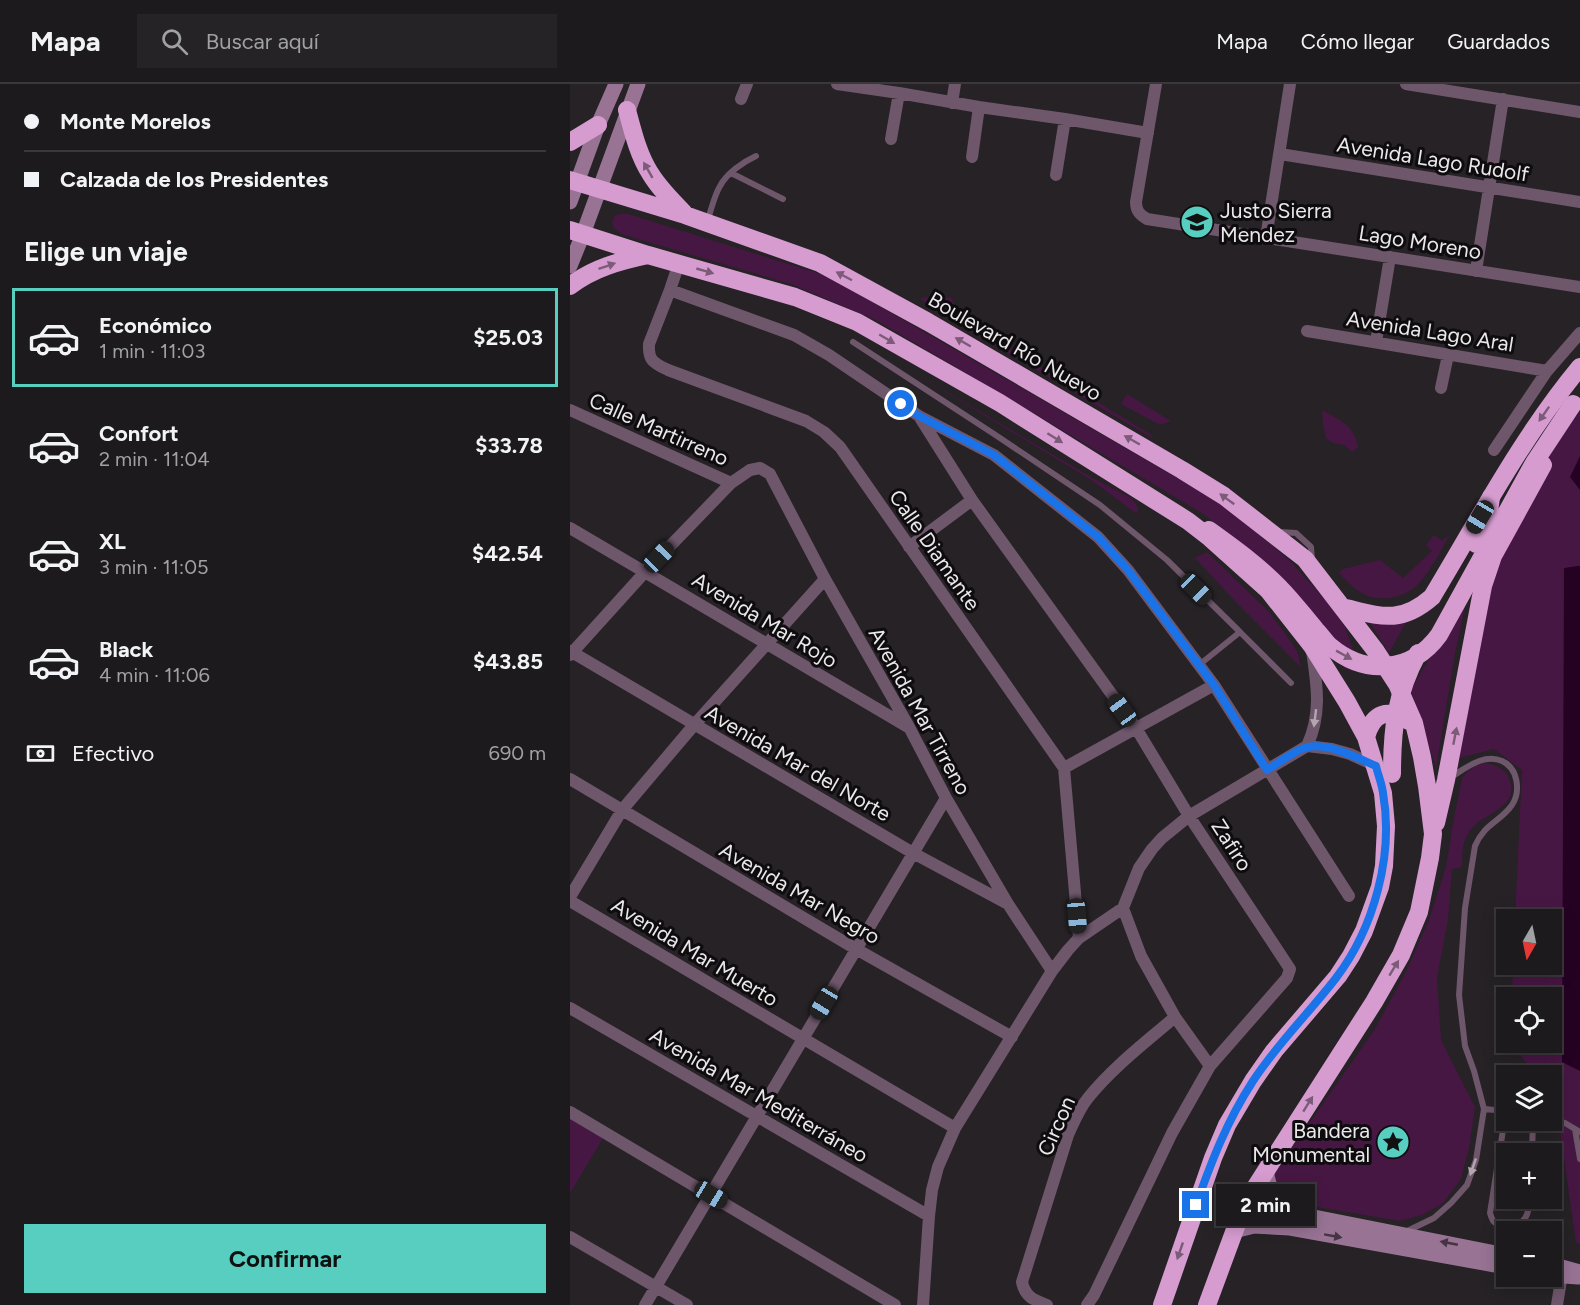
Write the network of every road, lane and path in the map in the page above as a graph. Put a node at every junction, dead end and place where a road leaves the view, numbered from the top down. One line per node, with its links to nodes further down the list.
1 (616, 84): 18 (main road)
2 (638, 84): 15 (main road)
3 (747, 84): 11 (street)
4 (837, 84): 10 (street)
5 (955, 84): 13 (street)
6 (1156, 84): 19 (street)
7 (1290, 84): 22 (street)
8 (1406, 84): 9 (street)
9 (1434, 86): 12 (street)
10 (899, 93): 13 (street); 20 (street)
11 (741, 99)
12 (1503, 99): 16 (street); 28 (street)
13 (952, 103): 14 (street)
14 (979, 107): 17 (street); 24 (street)
15 (627, 110): 29 (main road); 33 (highway, one-way to 15)
16 (1580, 112)
17 (1065, 119): 19 (street); 26 (street)
18 (598, 125): 21 (highway); 27 (main road)
19 (1148, 133): 36 (street, Lago Moreno)
20 (891, 139)
21 (570, 142)
22 (1280, 154): 28 (street, Avenida Lago Rudolf); 36 (street)
23 (756, 156): 25 (lane)
24 (972, 157)
25 (731, 173): 30 (lane); 34 (lane)
26 (1056, 175)
27 (574, 181): 29 (highway, Boulevard Río Nuevo); 31 (main road)
28 (1488, 187): 32 (street, Avenida Lago Rudolf); 41 (street)
29 (599, 189): 33 (highway, Boulevard Río Nuevo); 35 (main road)
30 (783, 199)
31 (570, 202)
32 (1580, 202)
33 (685, 215): 34 (highway, Boulevard Río Nuevo)
34 (707, 223): 65 (highway, Boulevard Río Nuevo, one-way to 34)
35 (577, 232): 37 (highway); 40 (main road)
36 (1266, 238): 38 (street, Lago Moreno)
37 (648, 255): 39 (highway); 42 (highway, one-way to 37)
38 (1390, 257): 41 (street, Lago Moreno); 48 (street)
39 (679, 263): 44 (street); 60 (highway, one-way to 60)
40 (570, 266)
41 (1476, 271): 43 (street, Lago Moreno)
42 (570, 286)
43 (1580, 287)
44 (670, 290): 55 (street); 62 (street, Calle Diamante)
45 (1307, 331): 48 (street, Avenida Lago Aral)
46 (1580, 333): 51 (street)
47 (853, 342): 66 (lane)
48 (1376, 342): 49 (street, Avenida Lago Aral)
49 (1448, 355): 51 (street, Avenida Lago Aral); 52 (street)
50 (1580, 367): 58 (highway, one-way to 58)
51 (1548, 371): 56 (street)
52 (1441, 388)
53 (1577, 399): 60 (highway, one-way to 53, bridge); 83 (highway, one-way to 53)
54 (570, 410): 57 (street, Calle Martirreno)
55 (919, 416): 59 (street, Zafiro); 70 (street)
56 (1494, 450)
57 (731, 483): 63 (street); 64 (street, Avenida Mar Tirreno)
58 (1491, 497): 65 (highway); 81 (highway, bridge)
59 (972, 500): 62 (street); 76 (street, Zafiro)
60 (1188, 520): 68 (highway)
61 (570, 528): 63 (street, Avenida Mar Rojo)
62 (909, 547): 79 (street, Calle Diamante)
63 (645, 572): 67 (street, Avenida Mar Rojo); 69 (street)
64 (825, 579): 67 (street); 75 (street, Avenida Mar Tirreno)
65 (1342, 607): 73 (highway, Boulevard Río Nuevo)
66 (1240, 632): 70 (lane); 71 (lane)
67 (766, 644): 74 (street); 75 (street, Avenida Mar Rojo)
68 (1312, 646): 77 (highway); 78 (street, one-way to 78)
69 (571, 653): 74 (street, Avenida Mar del Norte)
70 (1199, 665): 72 (street)
71 (1291, 683)
72 (1214, 685): 76 (street); 80 (street)
73 (1414, 723): 77 (highway); 87 (highway, Boulevard Río Nuevo)
74 (694, 725): 85 (street); 88 (street, Avenida Mar del Norte)
75 (909, 727): 84 (street, Avenida Mar Tirreno)
76 (1136, 729): 79 (street); 86 (street, Zafiro)
77 (1366, 737): 81 (highway)
78 (1307, 747): 80 (street); 81 (street)
79 (1064, 768): 94 (street)
80 (1267, 770): 86 (street); 89 (street)
81 (1384, 770): 132 (highway, one-way to 132)
82 (570, 779): 85 (street, Avenida Mar Negro)
83 (1446, 780): 87 (highway); 102 (lane)
84 (946, 798): 88 (street); 92 (street, Avenida Mar Tirreno)
85 (622, 810): 90 (street); 95 (street, Avenida Mar Negro)
86 (1189, 816): 93 (street); 101 (street, Zafiro)
87 (1433, 834): 110 (highway, one-way to 87)
88 (913, 853): 92 (street, Avenida Mar del Norte); 95 (street)
89 (1349, 896)
90 (570, 897)
91 (570, 901): 100 (street, Avenida Mar Muerto)
92 (1008, 904): 96 (street, Avenida Mar Tirreno)
93 (1123, 908): 94 (street); 98 (street)
94 (1079, 938): 96 (street)
95 (856, 949): 99 (street, Avenida Mar Negro); 100 (street)
96 (1052, 971): 99 (street)
97 (570, 1008): 105 (street, Avenida Mar Mediterráneo)
98 (1175, 1017): 101 (street); 130 (street, Circon)
99 (1012, 1037): 107 (street)
100 (803, 1039): 105 (street); 107 (street, Avenida Mar Muerto)
101 (1210, 1066): 131 (street, Zafiro)
102 (1484, 1109): 103 (lane); 116 (lane, one-way to 116)
103 (1496, 1110)
104 (570, 1112): 112 (street)
105 (757, 1117): 112 (street); 114 (street, Avenida Mar Mediterráneo)
106 (1562, 1122): 108 (lane)
107 (955, 1128): 114 (street)
108 (1577, 1130): 109 (lane)
109 (1580, 1160)
110 (1266, 1171): 115 (highway); 116 (main road)
111 (1496, 1175): 113 (lane)
112 (711, 1195): 124 (street); 128 (street)
113 (1527, 1209)
114 (929, 1216): 129 (street)
115 (1234, 1231): 119 (main road, one-way to 119); 133 (highway)
116 (1402, 1234): 118 (main road, one-way to 116)
117 (570, 1237): 124 (street)
118 (1496, 1253)
119 (1496, 1265)
120 (1562, 1270): 122 (main road)
121 (1562, 1272): 123 (main road)
122 (1580, 1272)
123 (1580, 1277)
124 (656, 1287): 126 (street); 127 (street)
125 (1557, 1287): 134 (street)
126 (645, 1305)
127 (687, 1305)
128 (895, 1305)
129 (923, 1305)
130 (1047, 1305)
131 (1087, 1305)
132 (1162, 1305)
133 (1207, 1305)
134 (1557, 1305)

